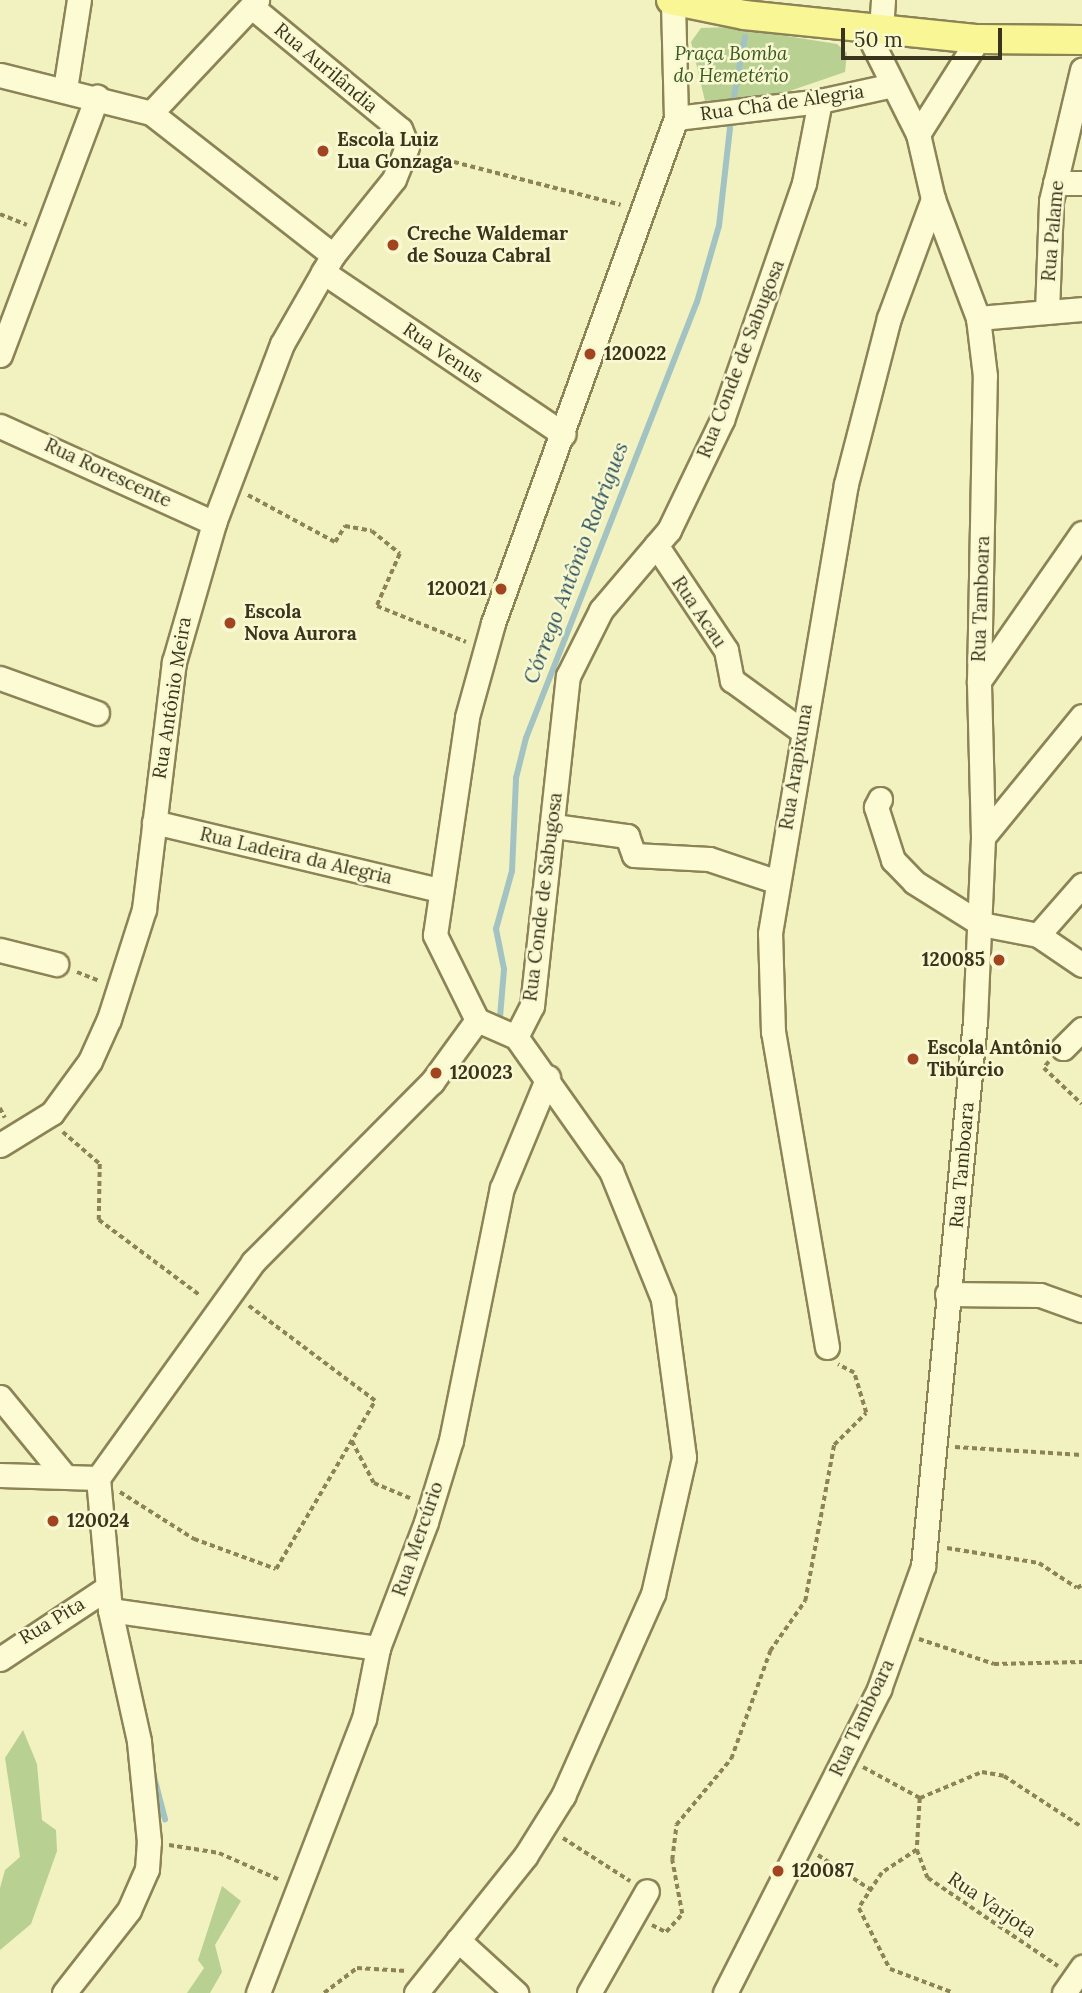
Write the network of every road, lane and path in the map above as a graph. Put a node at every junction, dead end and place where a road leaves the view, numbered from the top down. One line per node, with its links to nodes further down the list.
1 (79, 0): 11 (street)
2 (883, 0): 5 (street)
3 (255, 3): 14 (street); 16 (street, Rua Aurilândia)
4 (672, 3): 5 (main road); 15 (street)
5 (873, 29): 6 (main road); 10 (street, Rua Tamboara)
6 (978, 39): 7 (main road); 17 (street)
7 (1082, 40)
8 (1082, 69): 19 (street, Rua Palame)
9 (0, 75): 11 (street)
10 (888, 86): 13 (street, Rua Chã de Alegria); 17 (street, Rua Tamboara)
11 (65, 89): 12 (street)
12 (97, 97): 14 (street); 27 (street)
13 (820, 101): 15 (street, Rua Chã de Alegria); 33 (street, Rua Conde de Sabugosa)
14 (151, 113): 23 (street, Rua Venus)
15 (676, 118): 22 (street)
16 (400, 129): 23 (street, Rua Antônio Meira)
17 (918, 134): 21 (street, Rua Tamboara)
18 (454, 162): 22 (path)
19 (1055, 183): 20 (street); 25 (street, Rua Palame)
20 (1082, 183)
21 (933, 199): 26 (street, Rua Tamboara); 39 (street, Rua Arapixuna)
22 (643, 210): 29 (street)
23 (328, 264): 29 (street, Rua Venus); 30 (street, Rua Antônio Meira)
24 (1082, 309): 25 (street)
25 (1047, 312): 26 (street)
26 (978, 318): 36 (street, Rua Tamboara)
27 (0, 355)
28 (0, 426): 31 (street, Rua Rorescente)
29 (563, 434): 34 (street)
30 (228, 484): 31 (street, Rua Antônio Meira); 34 (path)
31 (214, 523): 41 (street, Rua Antônio Meira)
32 (1082, 533): 36 (street)
33 (656, 545): 39 (street, Rua Acau); 42 (street, Rua Conde de Sabugosa)
34 (486, 650): 46 (street)
35 (0, 678): 37 (street)
36 (979, 681): 43 (street, Rua Tamboara)
37 (97, 713)
38 (1082, 716): 43 (street)
39 (802, 731): 44 (street, Rua Arapixuna)
40 (880, 799): 47 (street)
41 (153, 821): 46 (street, Rua Ladeira da Alegria); 52 (street, Rua Antônio Meira)
42 (554, 826): 44 (street); 55 (street, Rua Conde de Sabugosa)
43 (983, 838): 47 (street, Rua Tamboara)
44 (775, 881): 64 (street, Rua Arapixuna)
45 (1082, 885): 48 (street)
46 (439, 890): 53 (street)
47 (981, 924): 48 (street); 61 (street, Rua Tamboara)
48 (1038, 934): 51 (street)
49 (0, 950): 50 (street)
50 (57, 964): 52 (path)
51 (1082, 965)
52 (120, 990): 59 (street, Rua Antônio Meira)
53 (477, 1020): 55 (street); 62 (street)
54 (1082, 1029): 56 (street)
55 (516, 1037): 57 (street)
56 (1063, 1048): 58 (path)
57 (548, 1077): 72 (street, Rua Mercúrio); 82 (street)
58 (1082, 1104)
59 (46, 1117): 60 (street, Rua Antônio Meira); 62 (path)
60 (0, 1145)
61 (947, 1294): 63 (street); 67 (street, Rua Tamboara)
62 (224, 1301): 66 (path); 71 (street)
63 (1082, 1310)
64 (827, 1347): 90 (path)
65 (0, 1397): 69 (street)
66 (352, 1441): 71 (path); 72 (path)
67 (934, 1447): 68 (path); 73 (street, Rua Tamboara)
68 (1082, 1455)
69 (64, 1474): 70 (street); 71 (street)
70 (0, 1475)
71 (98, 1478): 75 (street)
72 (431, 1507): 77 (street, Rua Mercúrio)
73 (928, 1545): 74 (path); 76 (street, Rua Tamboara)
74 (1082, 1585)
75 (108, 1599): 77 (street); 78 (street, Rua Pita); 84 (street)
76 (900, 1633): 79 (path); 80 (street, Rua Tamboara)
77 (378, 1648): 87 (street, Rua Mercúrio)
78 (0, 1659)
79 (1082, 1662)
80 (845, 1757): 81 (path); 85 (street, Rua Tamboara)
81 (920, 1798): 83 (path); 86 (path, Rua Varjota)
82 (544, 1826): 89 (path); 91 (street)
83 (1082, 1827)
84 (149, 1842): 87 (path); 94 (street)
85 (801, 1844): 88 (path); 99 (street, Rua Tamboara)
86 (917, 1850): 88 (path); 92 (path, Rua Varjota)
87 (298, 1889): 95 (street, Rua Mercúrio)
88 (871, 1890): 100 (path)
89 (646, 1891): 90 (street)
90 (634, 1916): 98 (street)
91 (458, 1940): 93 (street); 97 (street)
92 (1074, 1979)
93 (422, 1985): 96 (path)
94 (64, 1993)
95 (258, 1993)
96 (324, 1993)
97 (516, 1993)
98 (589, 1993)
99 (725, 1993)
100 (954, 1993)

